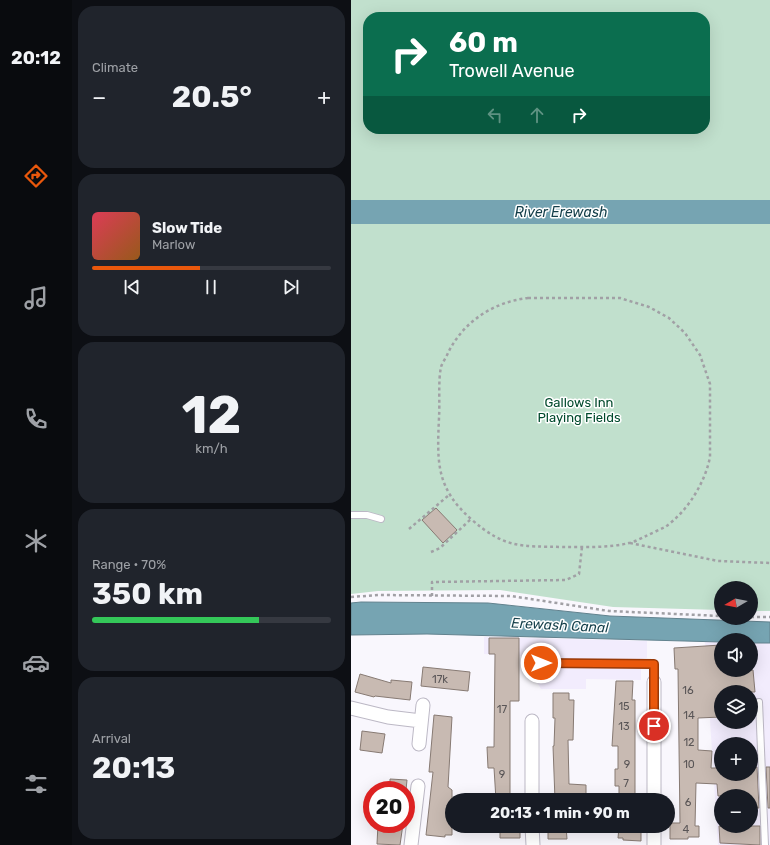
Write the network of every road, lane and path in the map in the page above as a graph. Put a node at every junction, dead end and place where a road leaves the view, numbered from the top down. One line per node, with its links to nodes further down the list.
1 (449, 495): 4 (path); 5 (path); 6 (path)
2 (351, 515): 3 (lane)
3 (381, 519)
4 (471, 519): 7 (path); 8 (path)
5 (409, 529)
6 (630, 543): 7 (path); 9 (path)
7 (582, 547): 10 (path)
8 (431, 552)
9 (770, 563)
10 (432, 596): 11 (path); 12 (path)
11 (351, 597)
12 (714, 616)
13 (758, 617): 14 (path)
14 (770, 617)
15 (541, 663): 16 (lane)
16 (654, 682): 25 (street)
17 (759, 702): 31 (lane)
18 (423, 705): 20 (street)
19 (351, 708): 20 (street)
20 (421, 721): 22 (street)
21 (536, 730): 24 (street)
22 (419, 744)
23 (418, 786): 28 (street)
24 (532, 793)
25 (654, 793)
26 (533, 833): 29 (street)
27 (654, 833): 30 (street)
28 (411, 845)
29 (533, 845)
30 (654, 845)
31 (765, 845)

